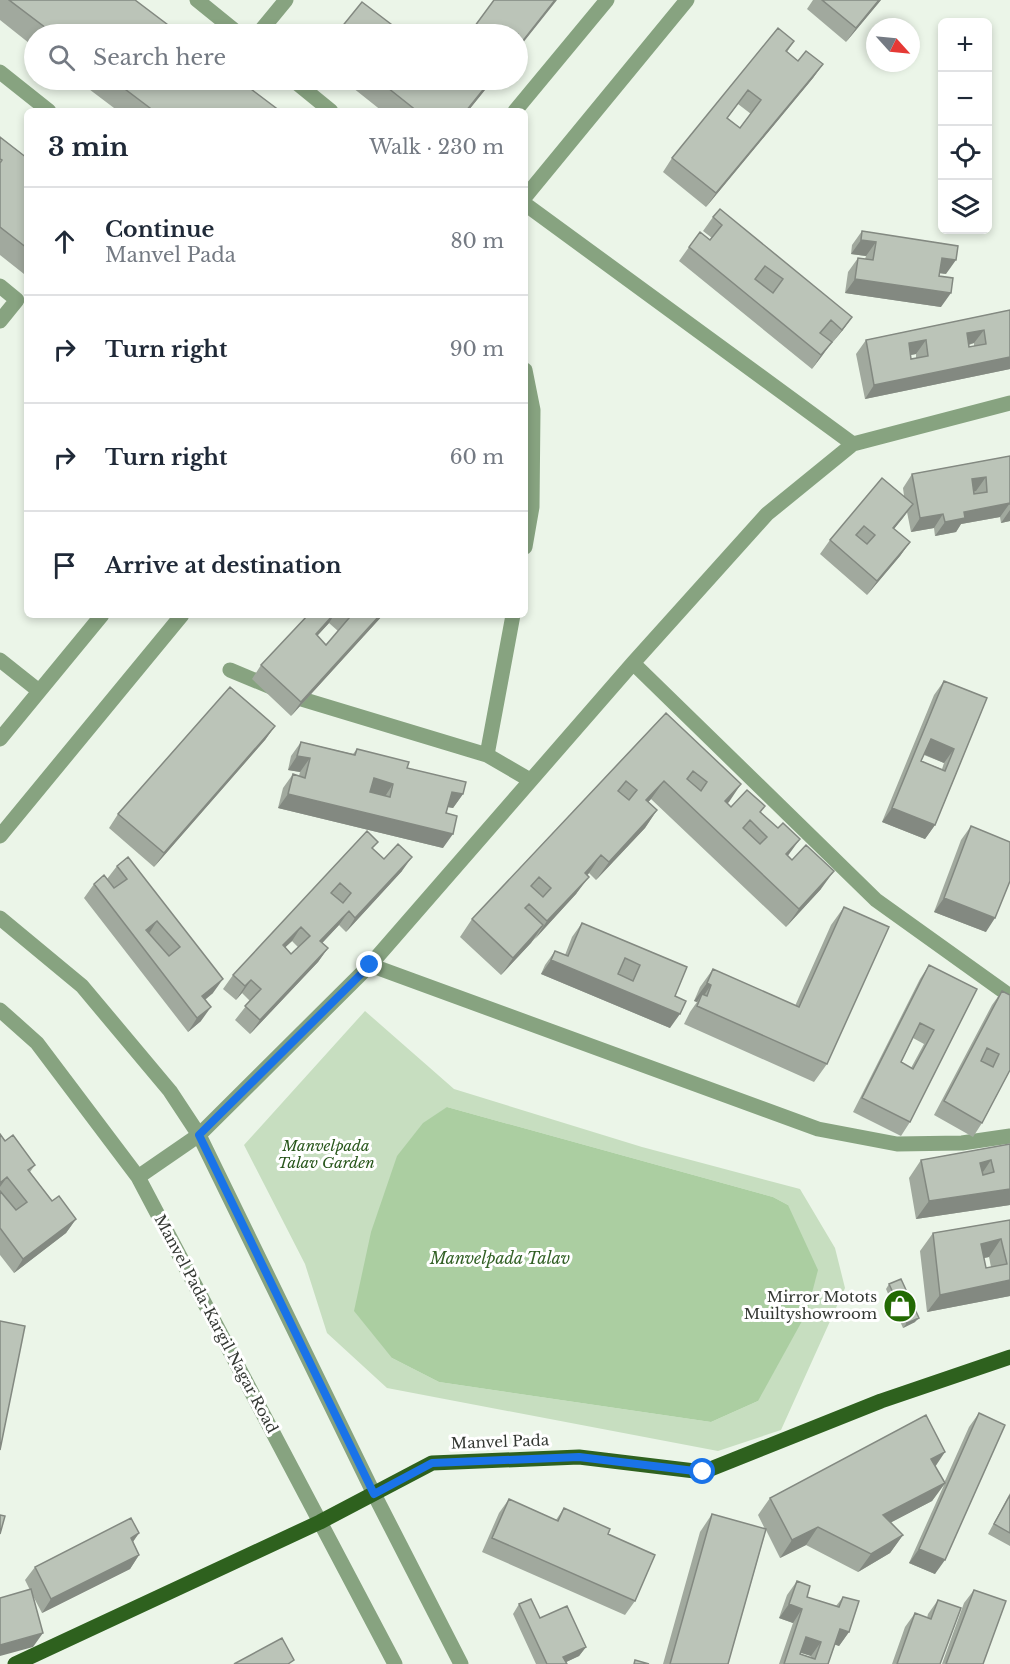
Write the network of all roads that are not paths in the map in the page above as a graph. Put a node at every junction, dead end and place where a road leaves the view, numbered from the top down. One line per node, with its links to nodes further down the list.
1 (197, 0): 5 (street)
2 (286, 0): 6 (street)
3 (607, 0): 11 (street)
4 (687, 0): 12 (street)
5 (227, 24)
6 (266, 24)
7 (0, 72): 9 (street)
8 (305, 90): 10 (street)
9 (46, 108)
10 (327, 108)
11 (517, 108)
12 (528, 193)
13 (528, 206): 18 (street)
14 (0, 286): 15 (street)
15 (0, 321)
16 (528, 385): 19 (street)
17 (1010, 403): 18 (street)
18 (853, 444): 24 (street)
19 (528, 530)
20 (100, 618): 26 (street)
21 (180, 618): 30 (street)
22 (512, 618): 28 (street)
23 (0, 660): 26 (street)
24 (633, 663): 29 (street); 33 (street)
25 (230, 670): 28 (street)
26 (39, 691): 27 (street)
27 (0, 739)
28 (487, 755): 29 (street)
29 (530, 780): 32 (street)
30 (0, 836)
31 (0, 918): 35 (street)
32 (370, 965): 35 (street); 36 (street)
33 (1010, 996)
34 (0, 1010): 37 (street, Manvel Pada-Kargil Nagar Road)
35 (199, 1135): 37 (street); 39 (street)
36 (1010, 1136)
37 (138, 1177): 40 (street, Manvel Pada-Kargil Nagar Road)
38 (1010, 1357): 39 (main road, Manvel Pada)
39 (374, 1494): 40 (main road, Manvel Pada); 43 (street)
40 (320, 1522): 41 (main road, Manvel Pada); 42 (street, Manvel Pada-Kargil Nagar Road)
41 (15, 1664)
42 (395, 1664)
43 (461, 1664)

